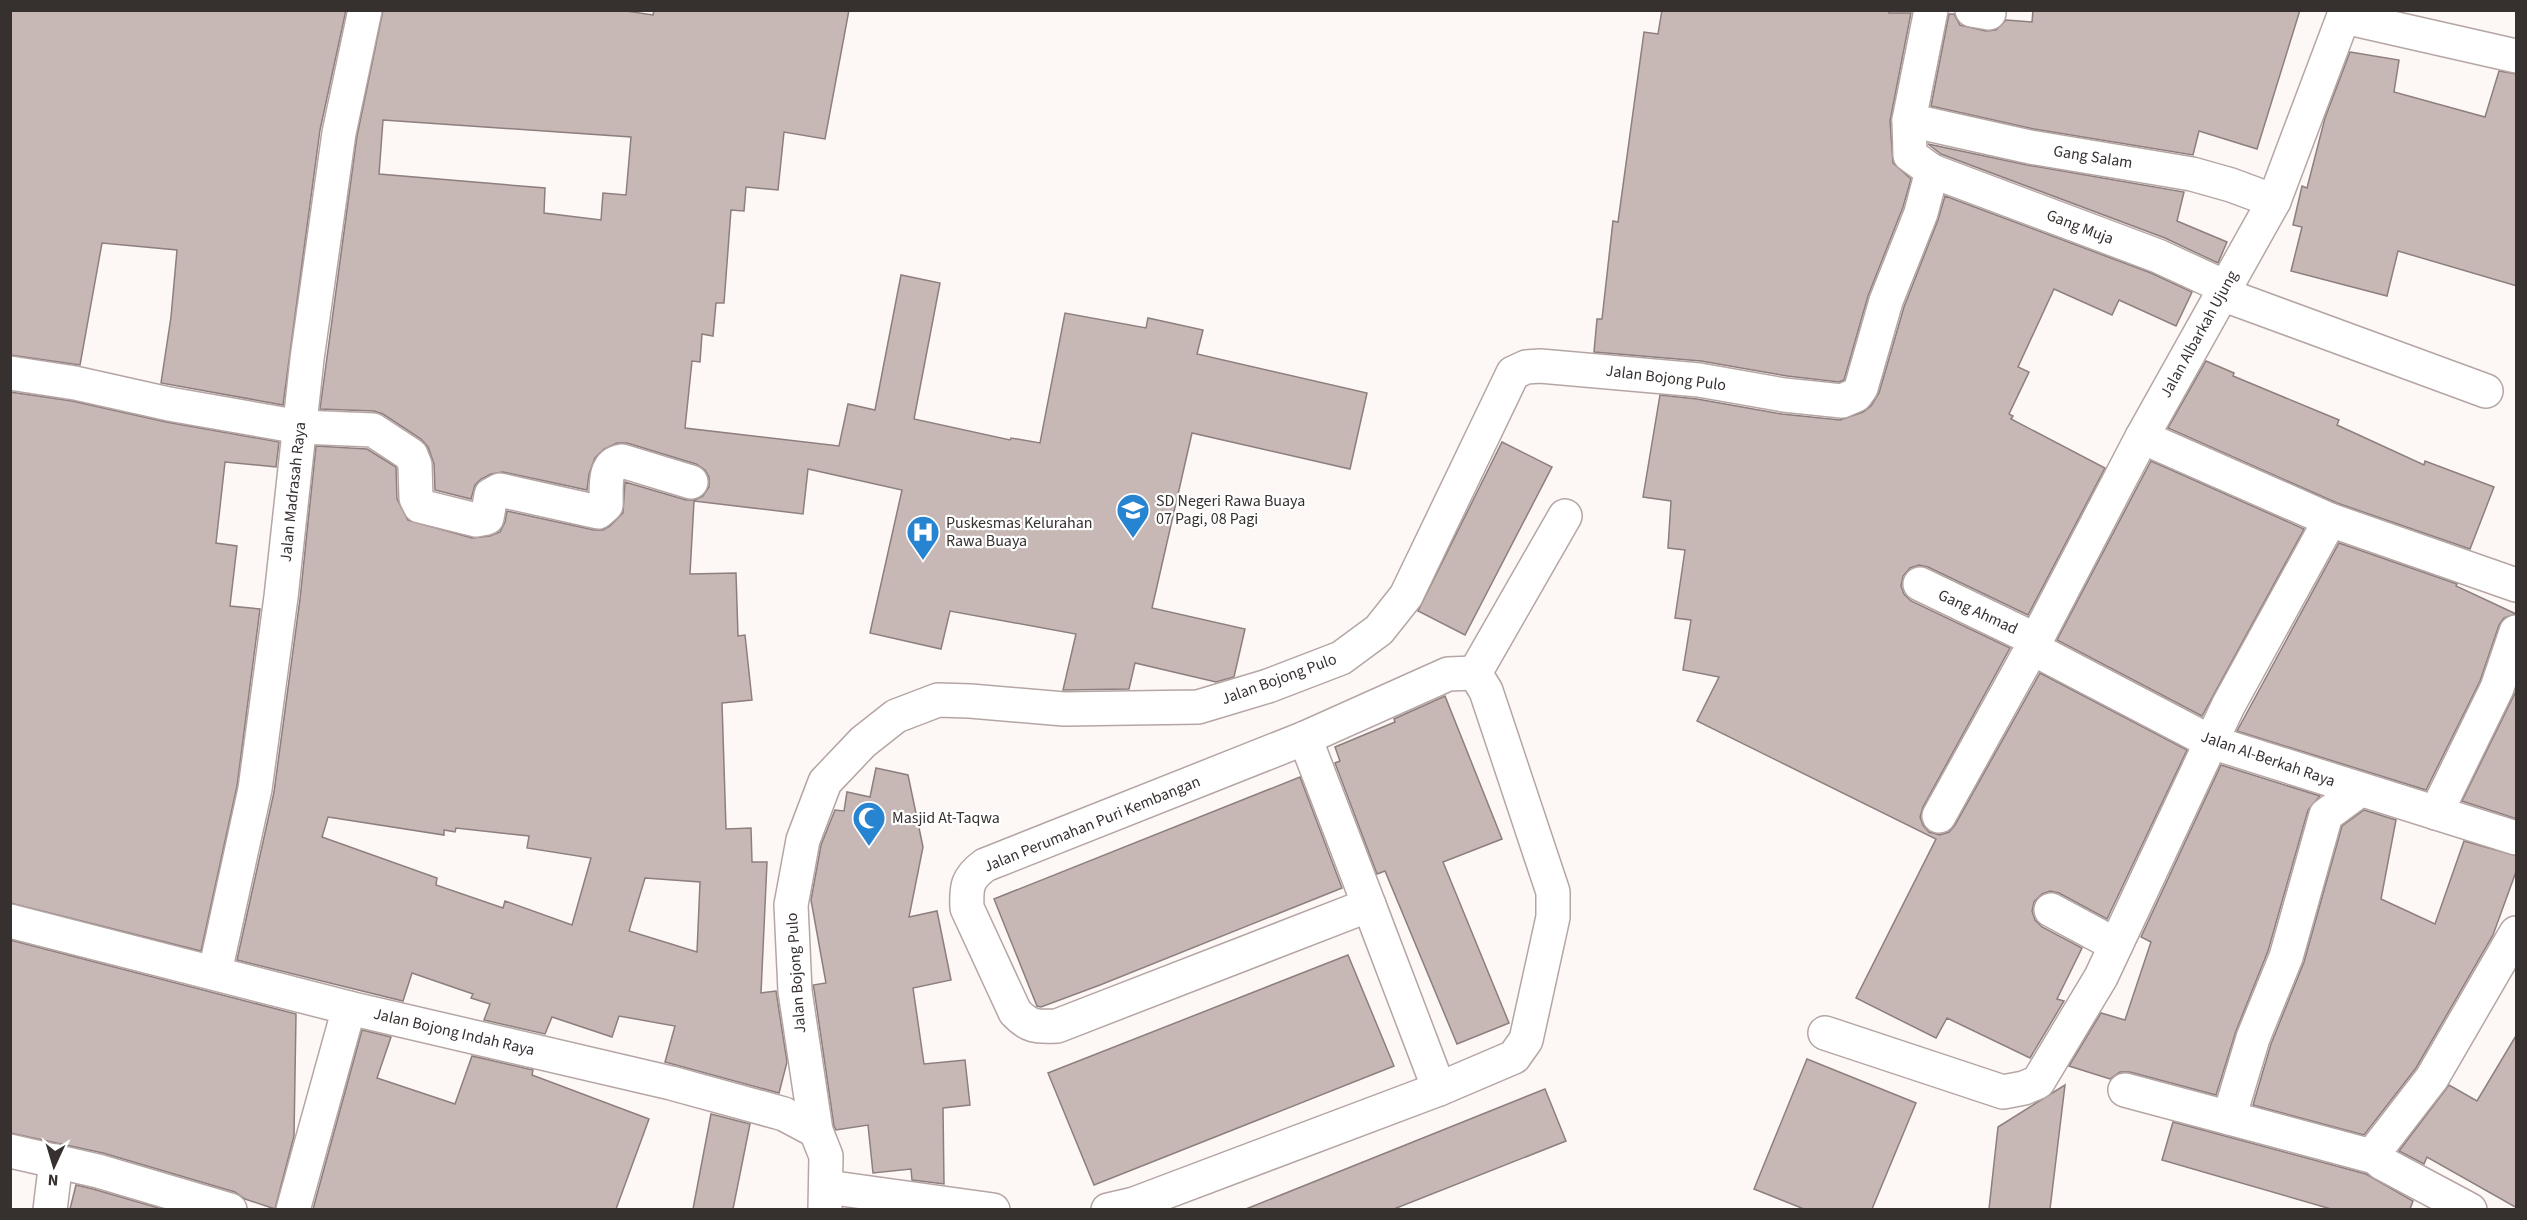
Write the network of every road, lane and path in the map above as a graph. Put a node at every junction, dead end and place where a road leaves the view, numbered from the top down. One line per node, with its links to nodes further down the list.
1 (1931, 10): 5 (street)
2 (362, 11): 11 (street, Jalan Madrasah Raya)
3 (2345, 14): 4 (street); 7 (street, Jalan Albarkah Ujung)
4 (2517, 56)
5 (1909, 120): 6 (street, Gang Muja); 7 (street, Gang Salam)
6 (1932, 171): 8 (street, Gang Muja); 38 (street, Jalan Bojong Pulo)
7 (2274, 201): 8 (street, Jalan Albarkah Ujung)
8 (2223, 290): 10 (street, Gang Muja); 12 (street, Jalan Albarkah Ujung)
9 (10, 373): 11 (street)
10 (2486, 391)
11 (300, 427): 13 (street); 32 (street, Jalan Madrasah Raya)
12 (2142, 437): 15 (street); 19 (street, Jalan Albarkah Ujung)
13 (691, 482)
14 (1565, 516): 20 (street)
15 (2330, 520): 17 (street); 22 (street)
16 (1920, 584): 19 (street, Gang Ahmad)
17 (2517, 585)
18 (2517, 632): 24 (street)
19 (2034, 644): 22 (street, Jalan Al-Berkah Raya); 25 (street, Jalan Albarkah Ujung)
20 (1475, 673): 21 (street, Jalan Perumahan Puri Kembangan); 35 (street)
21 (1305, 738): 27 (street); 27 (street, Jalan Perumahan Puri Kembangan)
22 (2211, 742): 23 (street, Jalan Al-Berkah Raya); 31 (street)
23 (2360, 790): 24 (street, Jalan Al-Berkah Raya); 37 (street)
24 (2436, 813): 26 (street, Jalan Al-Berkah Raya)
25 (1939, 816)
26 (2517, 838)
27 (1369, 905): 35 (street)
28 (2051, 910): 31 (street)
29 (10, 921): 32 (street, Jalan Bojong Indah Raya)
30 (2517, 933): 40 (street)
31 (2116, 945): 34 (street)
32 (215, 972): 33 (street, Jalan Bojong Indah Raya)
33 (350, 1008): 38 (street, Jalan Bojong Indah Raya); 45 (street)
34 (1825, 1033)
35 (1439, 1089): 47 (street)
36 (2125, 1090): 37 (street)
37 (2229, 1118): 40 (street)
38 (816, 1131): 42 (street)
39 (10, 1151): 41 (street)
40 (2375, 1156): 48 (street)
41 (56, 1161): 43 (street); 44 (street)
42 (826, 1198): 46 (street)
43 (50, 1209)
44 (230, 1209)
45 (293, 1209)
46 (993, 1209)
47 (1108, 1209)
48 (2470, 1209)

